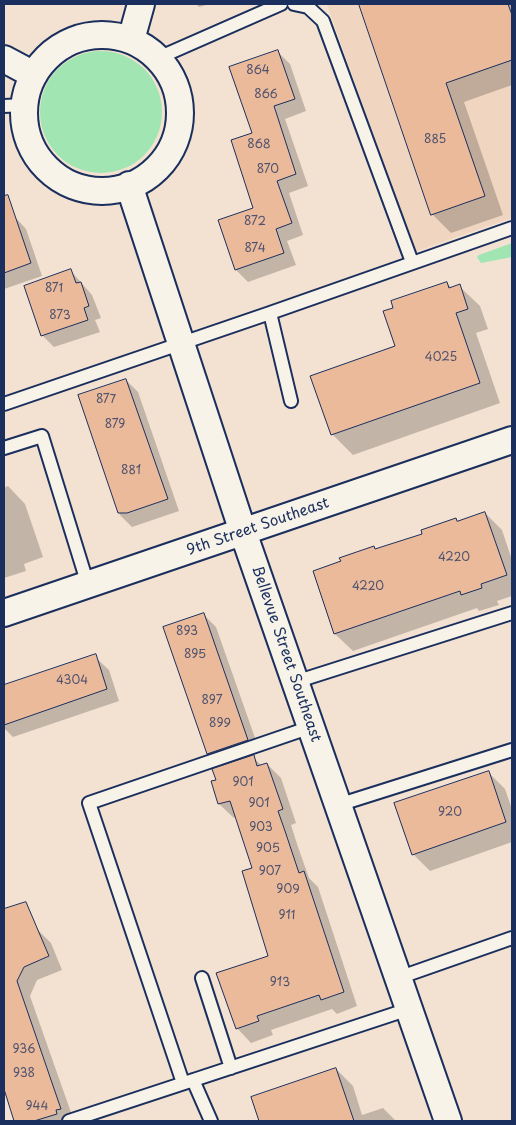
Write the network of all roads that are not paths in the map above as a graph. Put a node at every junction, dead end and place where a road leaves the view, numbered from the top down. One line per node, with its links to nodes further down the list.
1 (141, 4): 4 (street)
2 (281, 4): 5 (lane)
3 (294, 4): 11 (lane)
4 (131, 40): 5 (street); 7 (street)
5 (158, 58): 9 (street)
6 (4, 59): 7 (street)
7 (34, 74): 8 (street)
8 (14, 105): 9 (street)
9 (129, 186): 13 (street, Bellevue Street Southeast)
10 (512, 228): 11 (lane)
11 (412, 262): 12 (lane)
12 (270, 313): 13 (lane); 14 (lane)
13 (182, 342): 15 (lane); 18 (street, Bellevue Street Southeast)
14 (292, 402)
15 (4, 404)
16 (512, 440): 18 (street, 9th Street Southeast)
17 (4, 448): 19 (lane)
18 (243, 532): 19 (street, 9th Street Southeast); 22 (street, Bellevue Street Southeast)
19 (88, 585): 21 (street, 9th Street Southeast)
20 (512, 613): 22 (lane)
21 (4, 614)
22 (295, 682): 23 (street, Bellevue Street Southeast)
23 (311, 727): 25 (street, Bellevue Street Southeast); 31 (lane)
24 (512, 750): 25 (lane)
25 (338, 805): 28 (street, Bellevue Street Southeast)
26 (512, 938): 28 (lane)
27 (202, 978): 30 (lane)
28 (398, 978): 29 (street, Bellevue Street Southeast)
29 (409, 1009): 30 (lane); 34 (street, Bellevue Street Southeast)
30 (232, 1068): 31 (lane)
31 (188, 1082): 32 (lane); 33 (lane)
32 (69, 1121)
33 (210, 1121)
34 (448, 1121)

